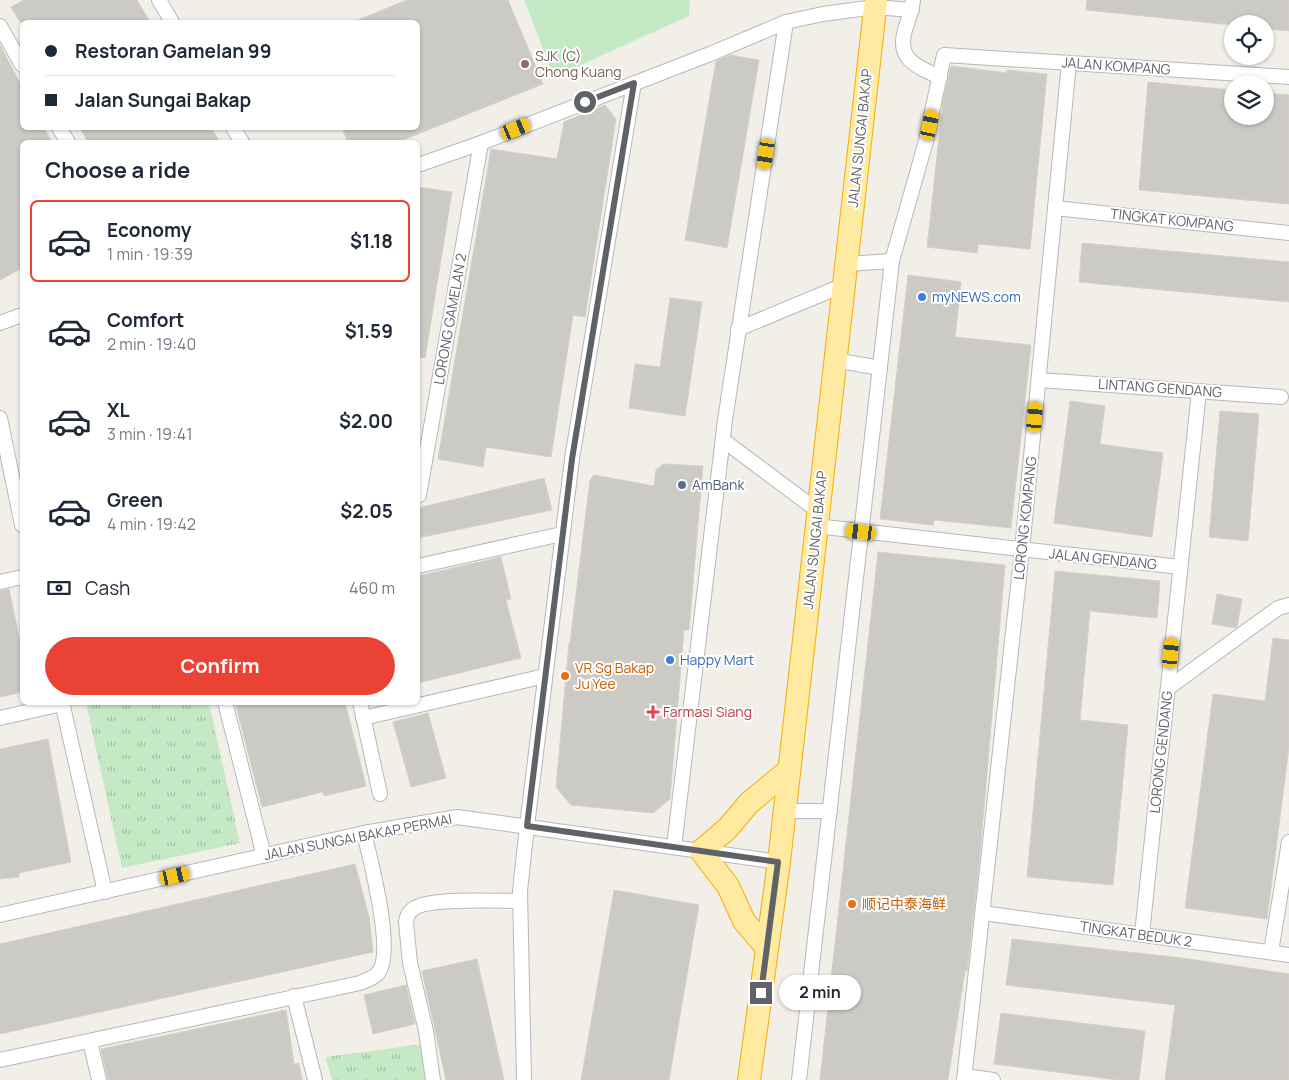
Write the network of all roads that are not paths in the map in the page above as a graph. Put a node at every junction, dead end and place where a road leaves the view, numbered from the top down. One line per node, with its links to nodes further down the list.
1 (159, 0): 4 (street)
2 (875, 3): 3 (street); 5 (street); 17 (highway, JALAN SUNGAI BAKAP)
3 (913, 5): 9 (street)
4 (171, 20)
5 (786, 22): 11 (street); 20 (street)
6 (0, 26): 7 (street)
7 (20, 61)
8 (1069, 63): 9 (street, JALAN KOMPANG); 10 (street, JALAN KOMPANG); 14 (street, LORONG KOMPANG)
9 (940, 77): 16 (street)
10 (1289, 77)
11 (634, 83): 12 (street); 32 (street)
12 (481, 143): 13 (street); 28 (street, LORONG GAMELAN 2)
13 (420, 165)
14 (1055, 208): 15 (street, TINGKAT KOMPANG); 23 (street, LORONG KOMPANG)
15 (1289, 233)
16 (892, 261): 17 (street); 22 (street)
17 (845, 275): 20 (street); 21 (highway, JALAN SUNGAI BAKAP)
18 (20, 316): 19 (street)
19 (0, 323)
20 (738, 329): 27 (street)
21 (835, 360): 22 (street); 30 (highway, JALAN SUNGAI BAKAP)
22 (880, 368): 31 (street)
23 (1039, 380): 24 (street, LINTANG GENDANG); 33 (street, LORONG KOMPANG)
24 (1199, 391): 25 (street, LINTANG GENDANG); 35 (street, LORONG GENDANG)
25 (1281, 397)
26 (0, 418): 29 (street)
27 (723, 440): 30 (street); 56 (street)
28 (420, 489)
29 (20, 516)
30 (817, 519): 31 (street, JALAN GENDANG); 49 (highway, JALAN SUNGAI BAKAP)
31 (861, 532): 33 (street, JALAN GENDANG); 52 (street)
32 (562, 534): 34 (street); 39 (street)
33 (1022, 550): 35 (street, JALAN GENDANG); 62 (street, LORONG KOMPANG)
34 (420, 566)
35 (1180, 567): 40 (street, LORONG GENDANG)
36 (20, 577): 37 (street)
37 (0, 582)
38 (1289, 605): 40 (street)
39 (545, 676): 46 (street); 53 (street)
40 (1168, 688): 64 (street, LORONG GENDANG)
41 (54, 705): 47 (street)
42 (62, 705): 60 (street)
43 (226, 705): 58 (street)
44 (361, 705): 48 (street)
45 (419, 705): 48 (street)
46 (420, 705)
47 (0, 718)
48 (363, 718): 50 (street)
49 (789, 770): 51 (highway, JALAN SUNGAI BAKAP); 57 (highway)
50 (380, 794)
51 (784, 811): 52 (street); 59 (highway, JALAN SUNGAI BAKAP)
52 (830, 811): 77 (street)
53 (527, 826): 54 (street, JALAN SUNGAI BAKAP PERMAI); 56 (street, JALAN SUNGAI BAKAP PERMAI); 61 (street)
54 (364, 833): 58 (street, JALAN SUNGAI BAKAP PERMAI); 68 (street)
55 (1289, 842): 66 (street)
56 (674, 847): 57 (street, JALAN SUNGAI BAKAP PERMAI)
57 (701, 851): 59 (street, JALAN SUNGAI BAKAP PERMAI); 65 (highway)
58 (264, 856): 60 (street, JALAN SUNGAI BAKAP PERMAI)
59 (778, 862): 65 (highway, JALAN SUNGAI BAKAP)
60 (105, 892): 63 (street, JALAN SUNGAI BAKAP PERMAI)
61 (520, 901): 74 (street); 75 (street)
62 (983, 913): 64 (street, TINGKAT BEDUK 2); 71 (street, LORONG KOMPANG)
63 (0, 915)
64 (1142, 934): 66 (street, TINGKAT BEDUK 2)
65 (767, 948): 76 (highway, JALAN SUNGAI BAKAP)
66 (1271, 952): 67 (street, TINGKAT BEDUK 2)
67 (1289, 955)
68 (294, 996): 69 (street); 73 (street)
69 (90, 1040): 70 (street); 72 (street)
70 (0, 1060)
71 (965, 1078): 78 (street)
72 (98, 1080)
73 (315, 1080)
74 (432, 1080)
75 (524, 1080)
76 (749, 1080)
77 (799, 1080)
78 (992, 1080)

